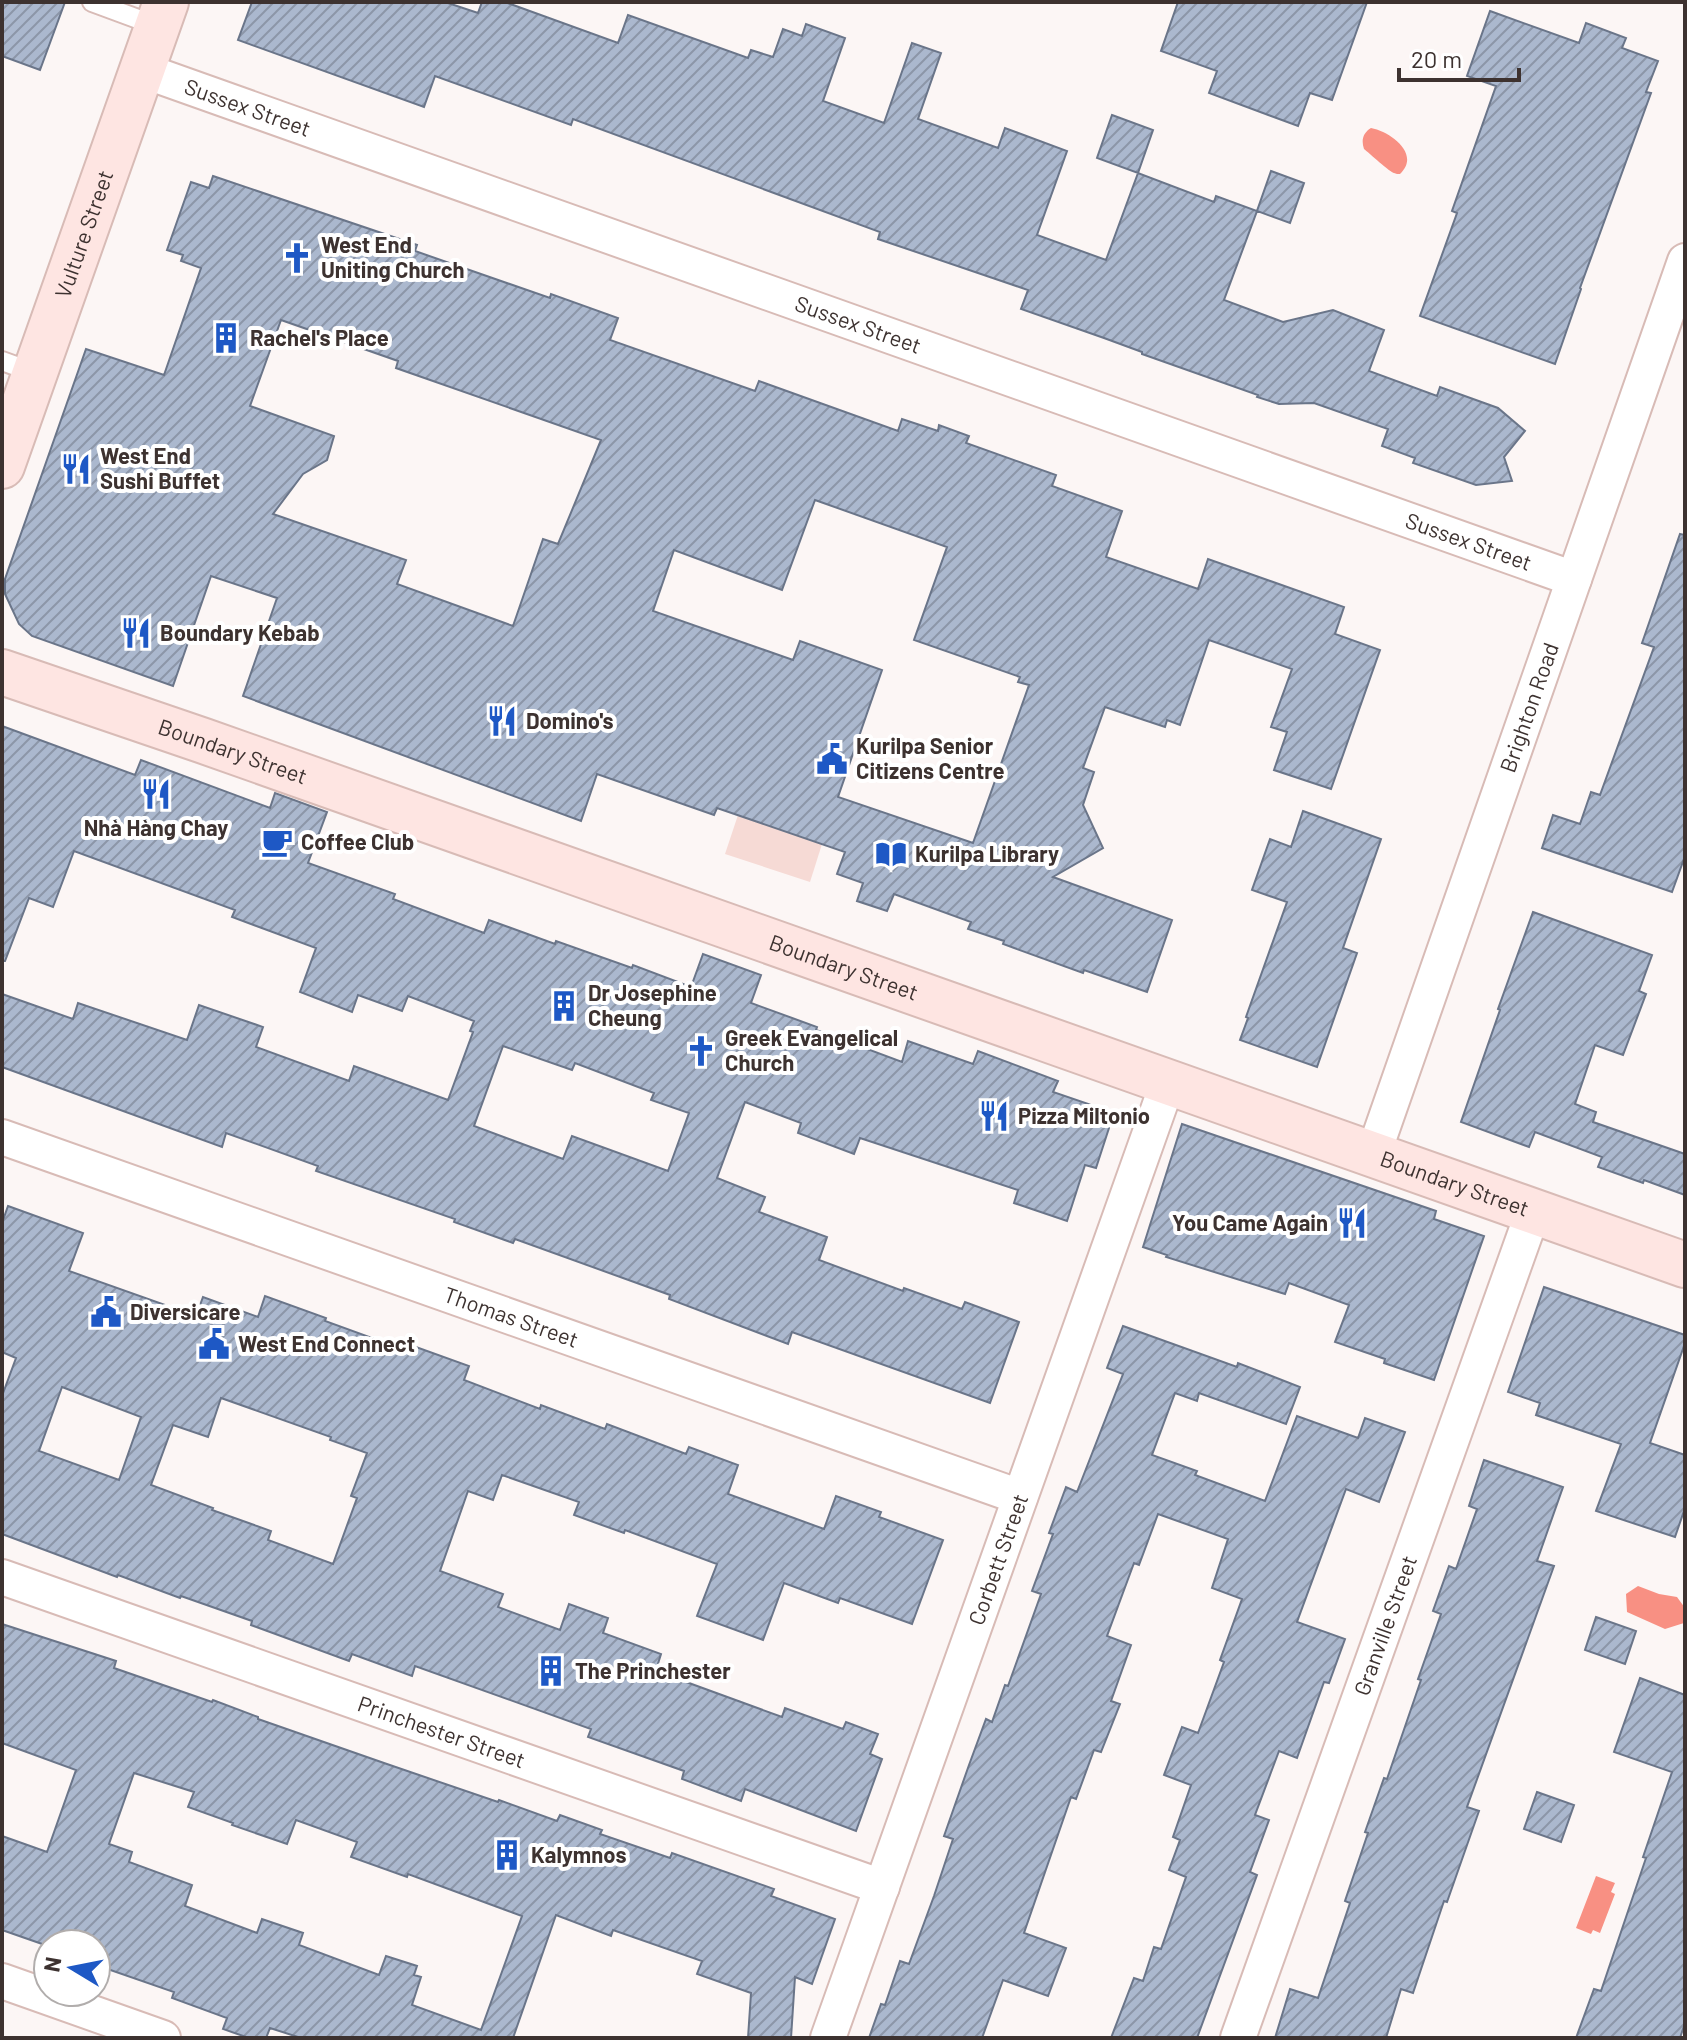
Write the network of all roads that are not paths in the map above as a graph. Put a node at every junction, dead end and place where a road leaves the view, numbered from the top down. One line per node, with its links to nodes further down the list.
1 (92, 2): 2 (lane)
2 (162, 14): 3 (street, Vulture Street)
3 (142, 70): 5 (street, Vulture Street); 7 (street, Sussex Street)
4 (1685, 261): 7 (street, Brighton Road)
5 (18, 367): 6 (street, Vulture Street)
6 (2, 466)
7 (1574, 579): 11 (street, Brighton Road)
8 (2, 672): 9 (street, Boundary Street)
9 (1168, 1082): 11 (street, Boundary Street); 14 (street, Corbett Street)
10 (2, 1137): 14 (street, Thomas Street)
11 (1373, 1155): 12 (street, Boundary Street)
12 (1533, 1212): 13 (street, Boundary Street); 20 (street, Granville Street)
13 (1685, 1265)
14 (1020, 1497): 16 (street, Corbett Street)
15 (2, 1577): 16 (street, Princhester Street)
16 (882, 1887): 19 (street, Corbett Street)
17 (2, 1981): 18 (street)
18 (163, 2038)
19 (828, 2038)
20 (1238, 2038)

